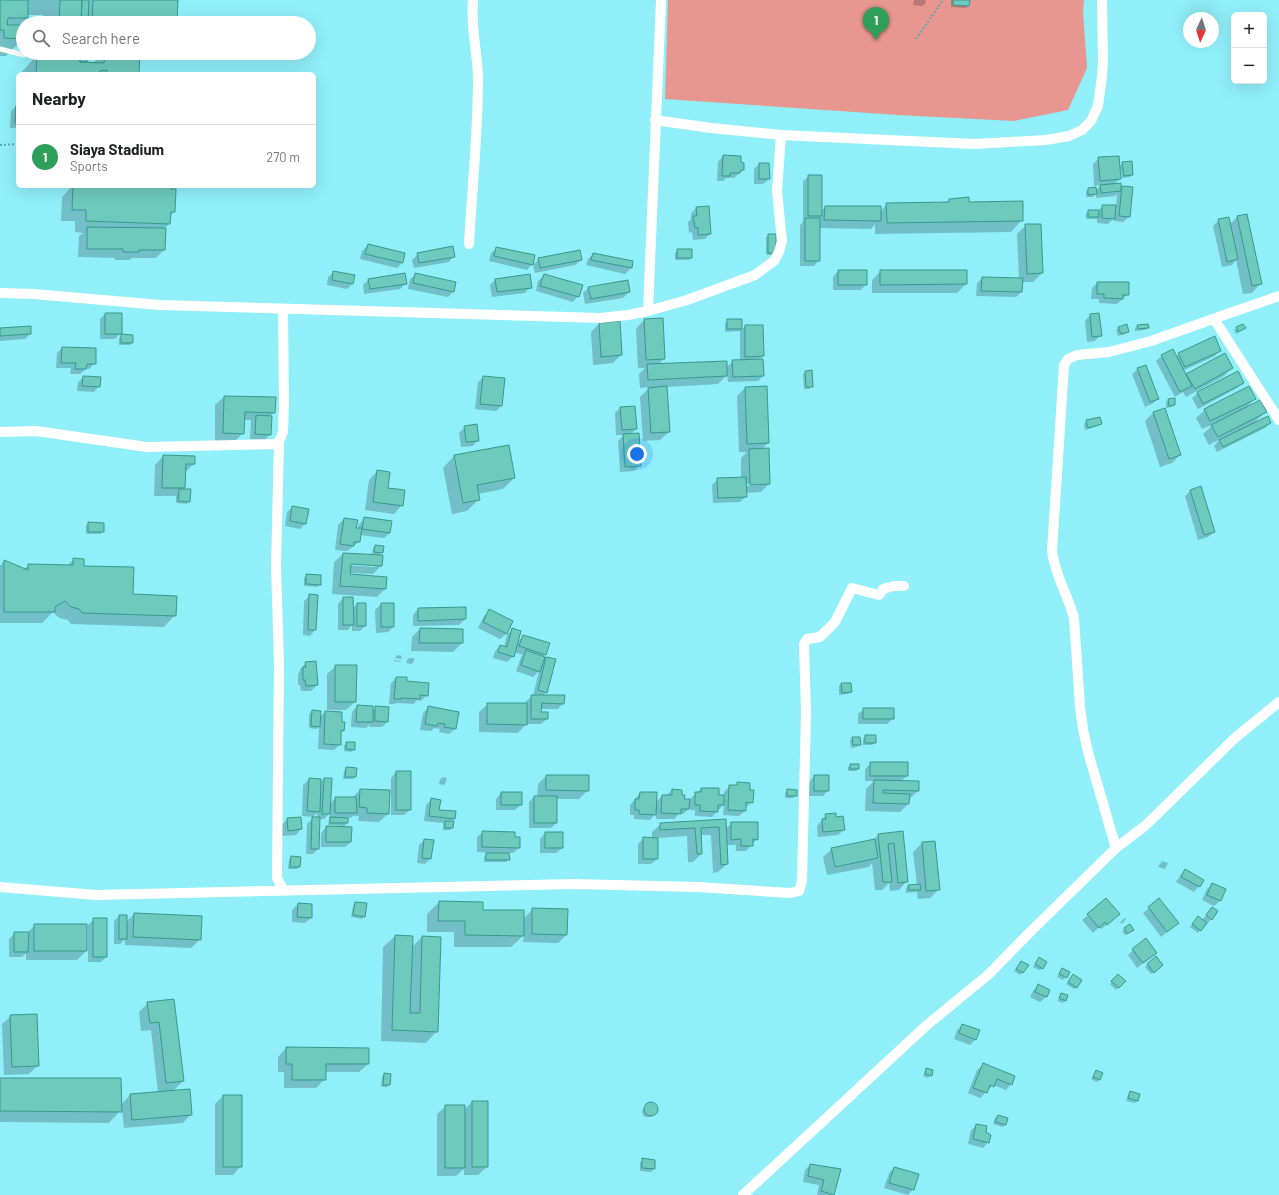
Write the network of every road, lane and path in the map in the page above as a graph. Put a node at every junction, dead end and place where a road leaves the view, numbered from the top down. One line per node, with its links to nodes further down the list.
1 (474, 0): 12 (street)
2 (661, 0): 8 (street)
3 (943, 0): 5 (path)
4 (1102, 0): 9 (street)
5 (916, 39)
6 (0, 49): 7 (lane)
7 (16, 53)
8 (655, 120): 9 (street); 16 (street)
9 (781, 135): 16 (street)
10 (16, 144): 11 (path)
11 (0, 145)
12 (469, 244)
13 (0, 294): 15 (street)
14 (1279, 296): 17 (street)
15 (283, 308): 16 (street); 20 (street)
16 (648, 311)
17 (1214, 319): 18 (street); 23 (street)
18 (1279, 420)
19 (0, 432): 20 (street)
20 (279, 442): 25 (street)
21 (904, 586): 25 (street)
22 (1279, 702): 23 (street)
23 (1116, 848): 26 (street)
24 (0, 886): 25 (street)
25 (284, 891)
26 (743, 1195)

